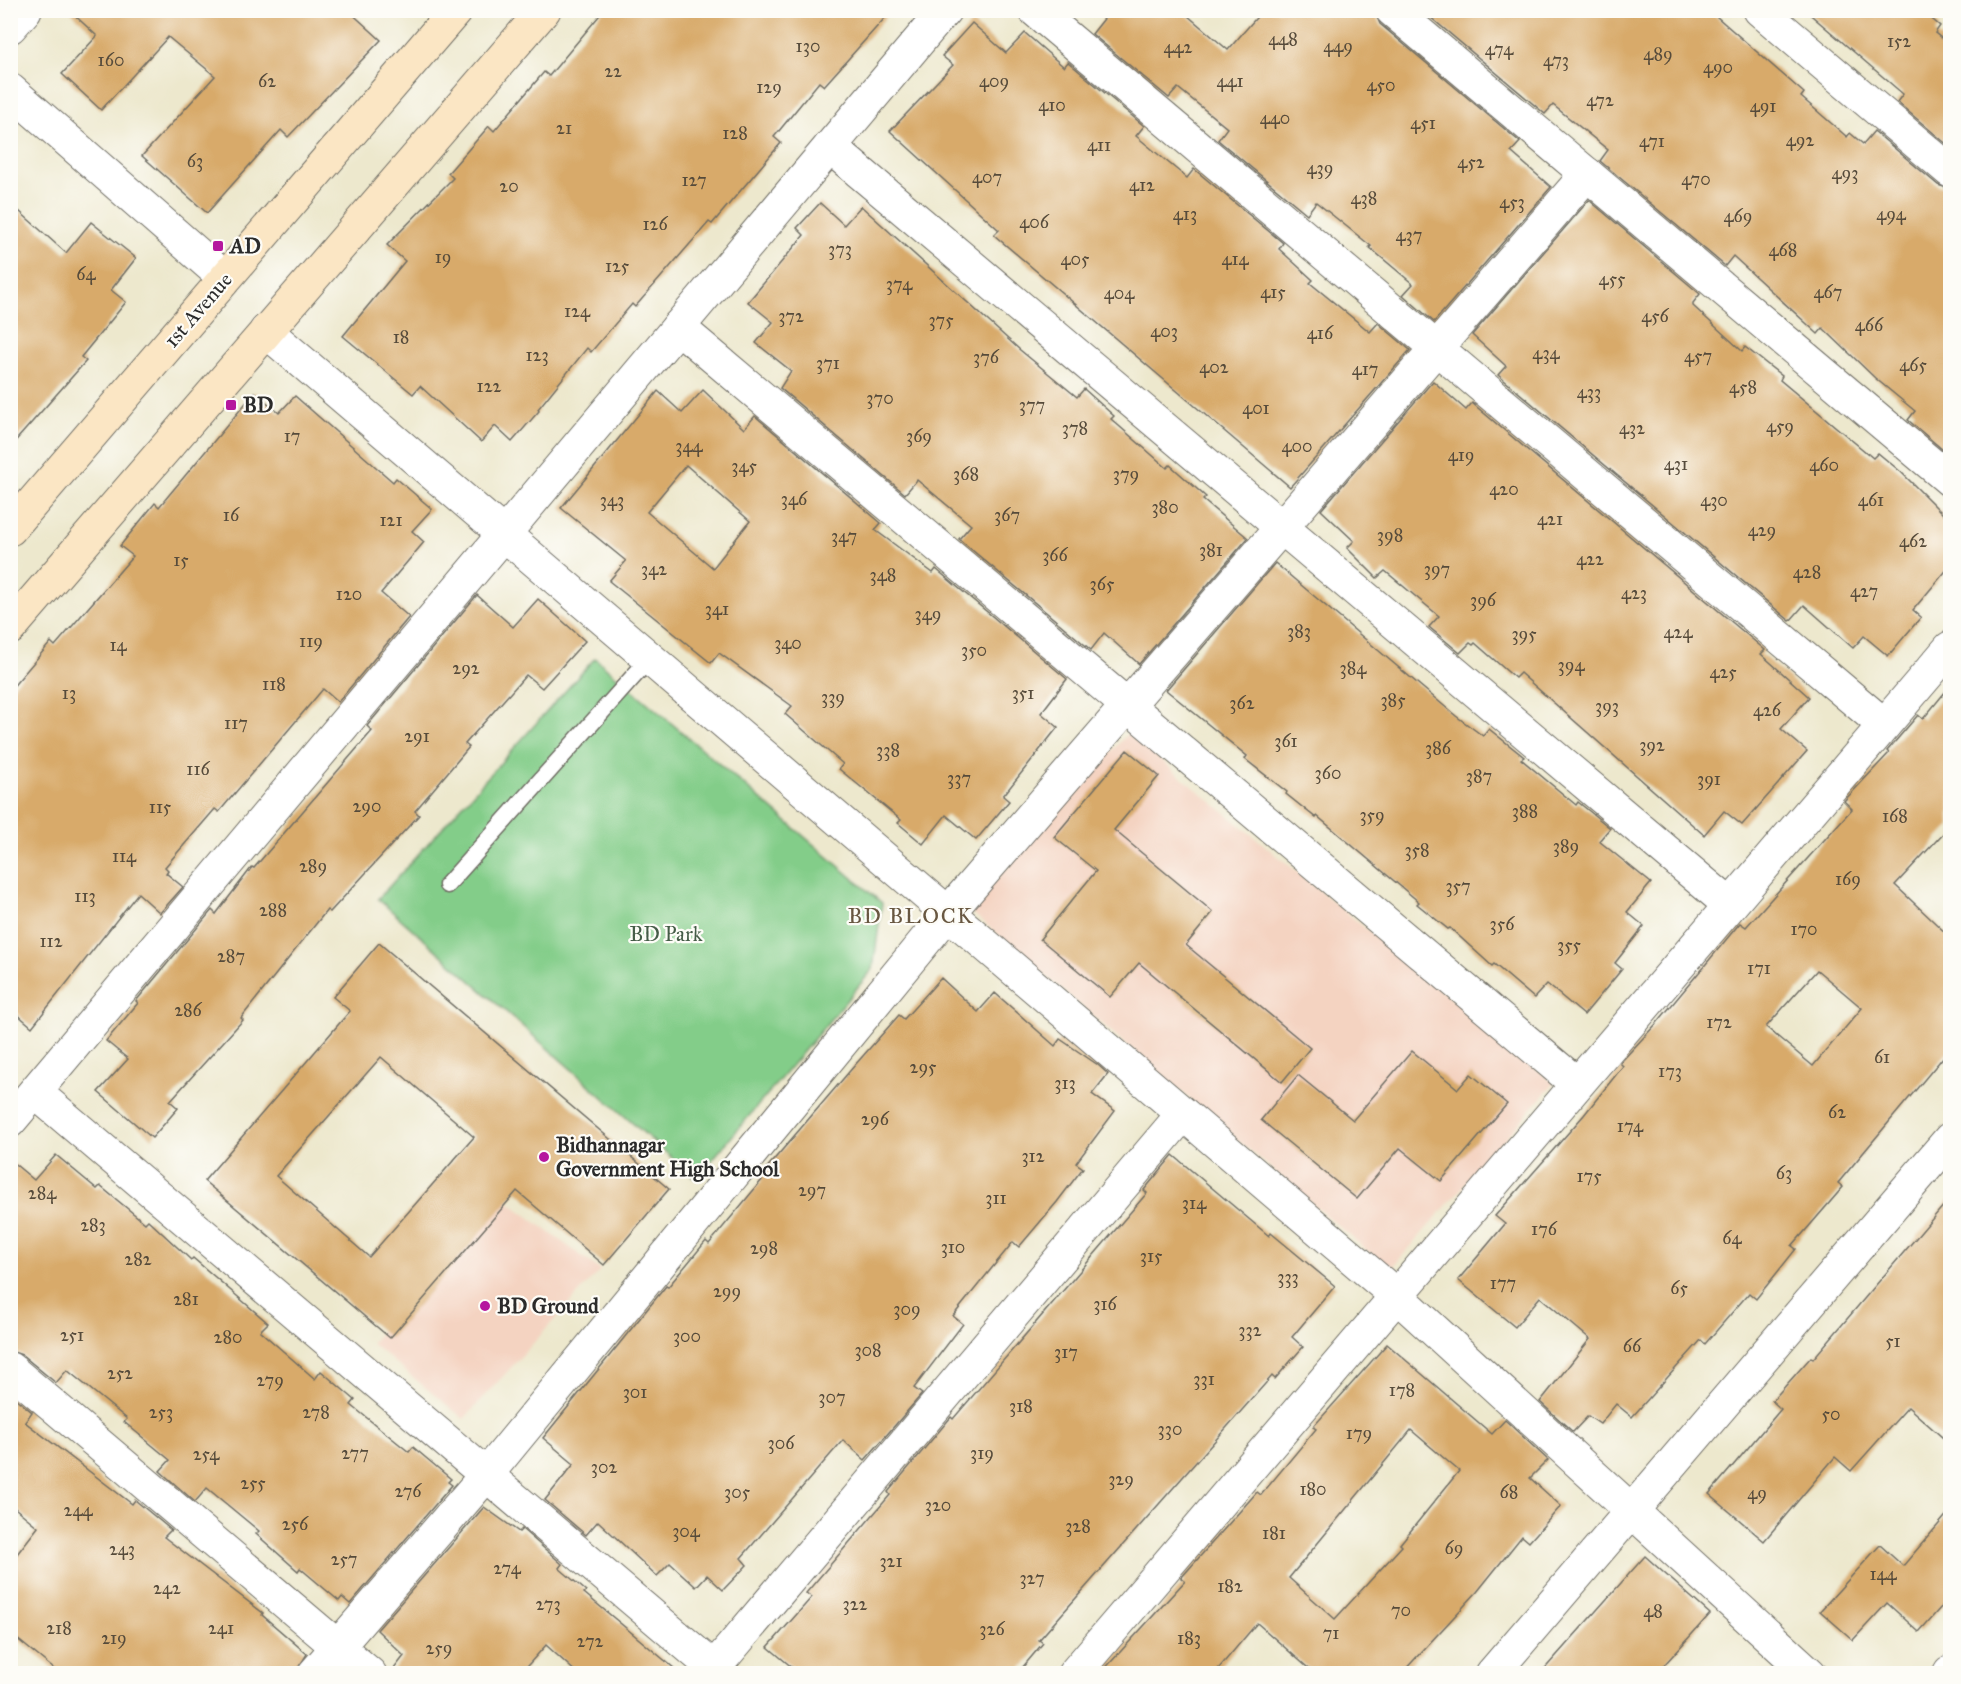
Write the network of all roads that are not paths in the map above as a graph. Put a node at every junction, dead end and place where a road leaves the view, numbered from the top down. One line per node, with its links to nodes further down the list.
1 (25, 10): 8 (street)
2 (456, 10): 13 (main road, 1st Avenue)
3 (544, 10): 15 (main road)
4 (945, 10): 10 (street)
5 (1035, 10): 16 (street)
6 (1392, 10): 12 (street)
7 (1760, 10): 11 (street)
8 (10, 27)
9 (10, 90): 13 (street)
10 (830, 147): 14 (street); 18 (street)
11 (1950, 171)
12 (1587, 174): 16 (street); 17 (street)
13 (225, 279): 19 (main road, 1st Avenue)
14 (678, 327): 20 (street); 24 (street)
15 (266, 331): 20 (street); 21 (main road)
16 (1437, 349): 18 (street); 25 (street)
17 (1950, 480)
18 (1283, 528): 24 (street); 27 (street)
19 (10, 529)
20 (505, 533): 23 (street); 30 (street)
21 (10, 628)
22 (1950, 648): 25 (street)
23 (650, 658): 26 (lane); 28 (street)
24 (1128, 706): 28 (street); 29 (street)
25 (1884, 725): 27 (street)
26 (447, 885)
27 (1730, 905): 29 (street)
28 (948, 913): 31 (street); 36 (street)
29 (1577, 1084): 34 (street)
30 (35, 1092): 32 (street); 36 (street)
31 (1183, 1114): 34 (street); 39 (street)
32 (10, 1121)
33 (1950, 1139): 37 (street)
34 (1398, 1297): 37 (street); 42 (street)
35 (10, 1368): 38 (street)
36 (487, 1474): 38 (street); 39 (street)
37 (1633, 1510): 43 (street); 44 (street)
38 (338, 1646): 40 (street); 41 (street)
39 (717, 1671)
40 (314, 1674)
41 (370, 1674)
42 (1074, 1674)
43 (1492, 1674)
44 (1810, 1674)

